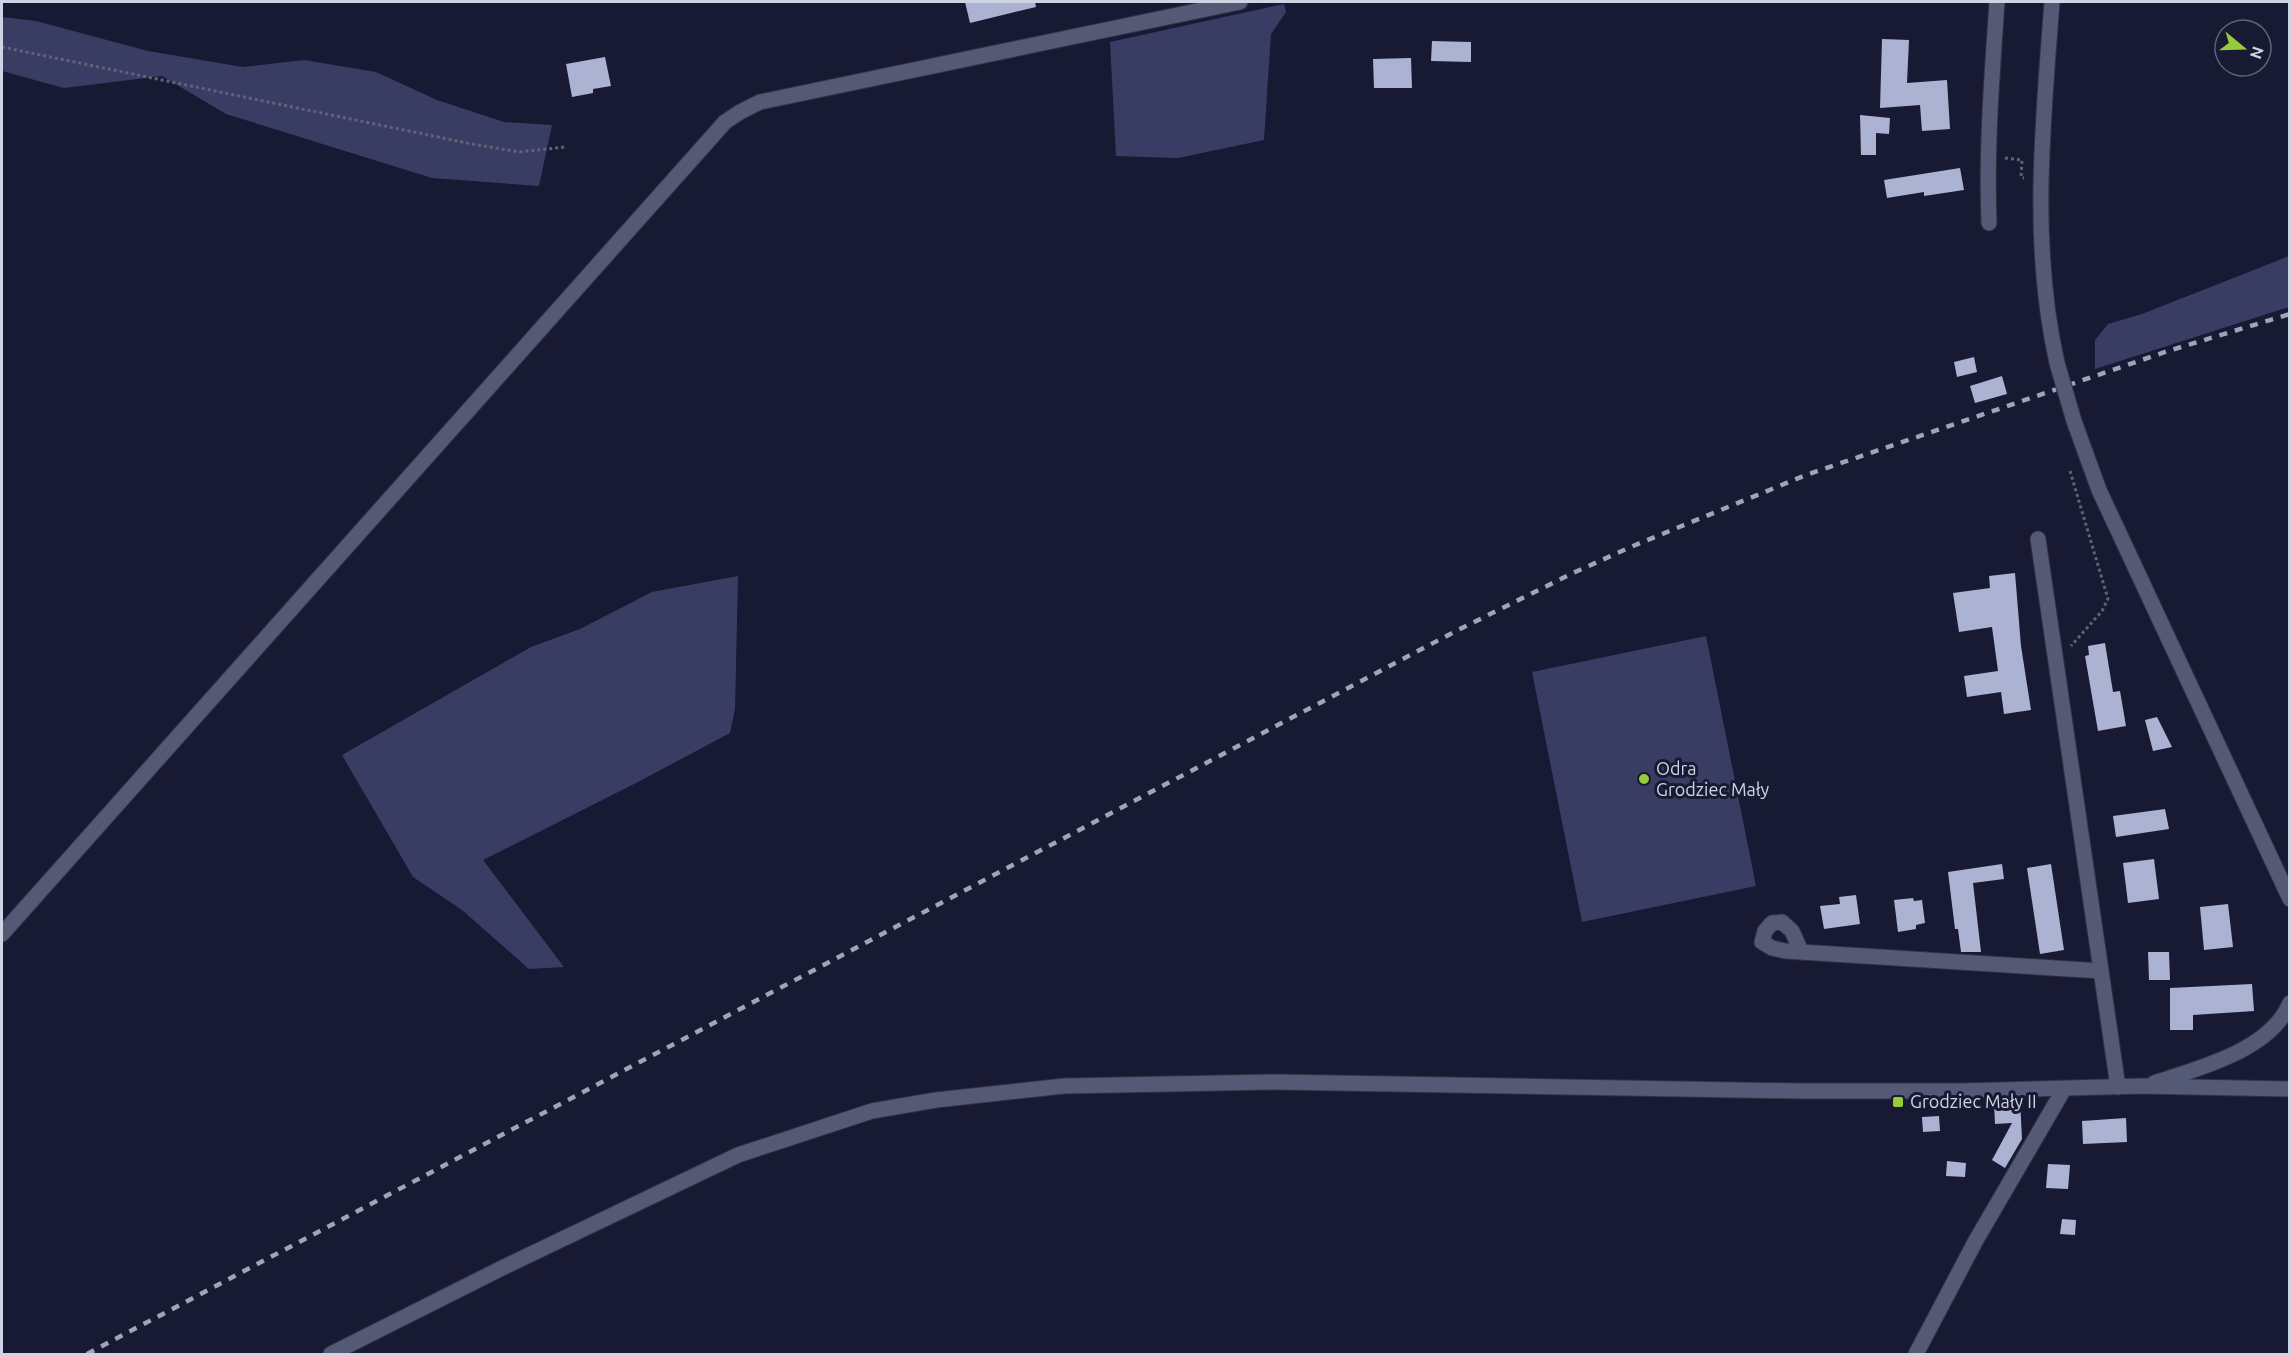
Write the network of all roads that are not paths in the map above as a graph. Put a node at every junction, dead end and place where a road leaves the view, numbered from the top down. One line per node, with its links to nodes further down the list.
1 (1240, 2): 7 (main road)
2 (1997, 2): 4 (main road)
3 (2052, 2): 6 (main road, bridge)
4 (1989, 223)
5 (2038, 538): 9 (main road)
6 (2289, 899)
7 (2, 934)
8 (1801, 951): 9 (main road)
9 (2101, 971): 12 (main road)
10 (2289, 1003): 11 (main road)
11 (2142, 1086): 12 (main road); 14 (main road)
12 (2118, 1087): 13 (main road)
13 (2064, 1089): 15 (main road); 16 (main road)
14 (2289, 1089)
15 (331, 1354)
16 (1916, 1354)

